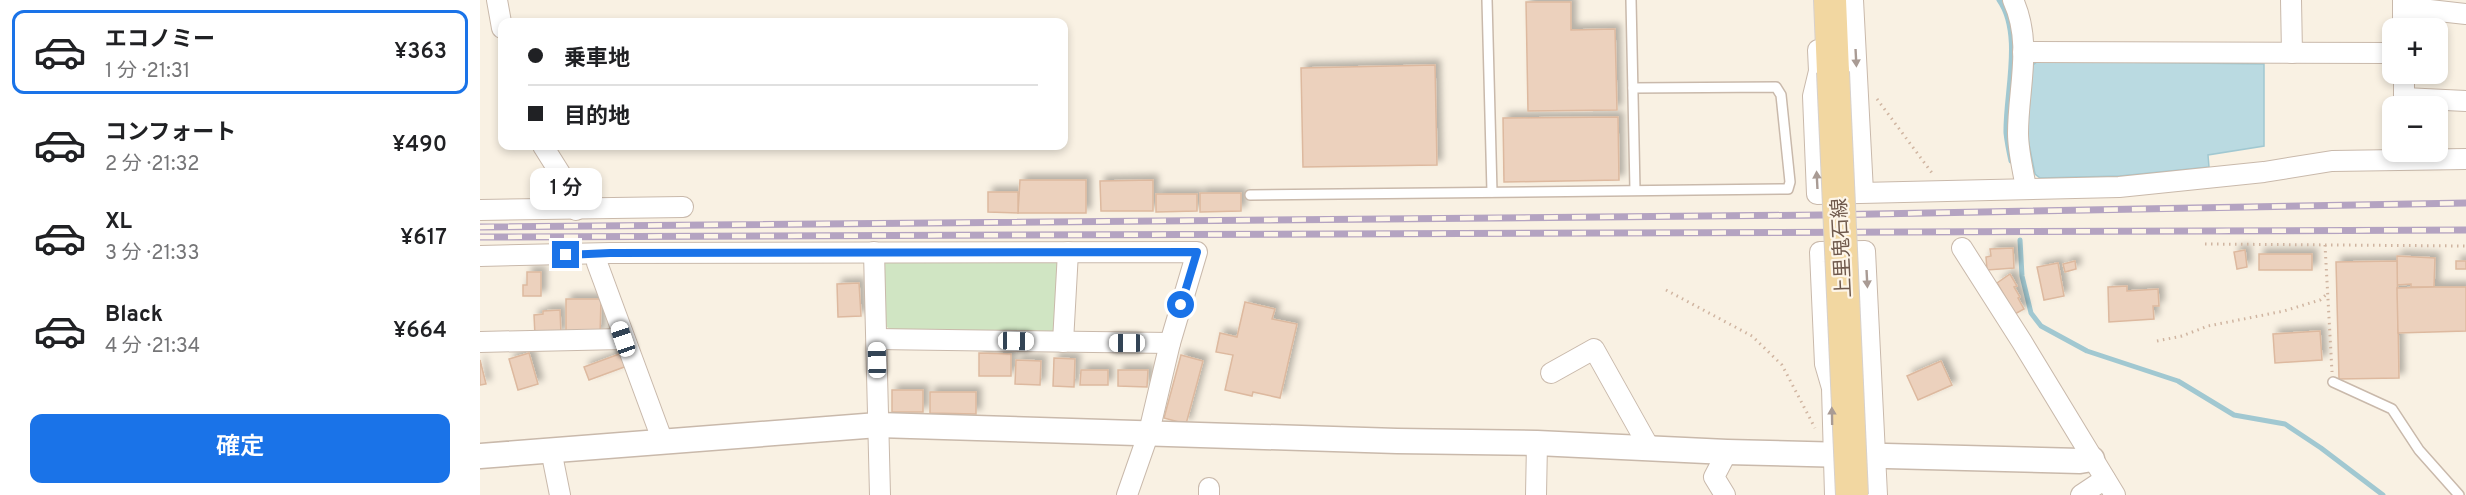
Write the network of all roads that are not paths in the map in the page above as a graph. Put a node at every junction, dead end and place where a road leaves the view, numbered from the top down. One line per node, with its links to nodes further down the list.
1 (497, 0): 11 (street)
2 (1487, 0): 25 (lane)
3 (1631, 0): 16 (lane)
4 (1815, 0): 26 (street, one-way to 4)
5 (1830, 0): 15 (main road, 上里鬼石線)
6 (1853, 0): 15 (street, one-way to 15)
7 (2013, 0): 12 (street)
8 (2291, 0): 13 (street)
9 (2403, 3): 10 (street)
10 (2466, 14)
11 (500, 18)
12 (2024, 52): 13 (street); 23 (street)
13 (2292, 53): 14 (street)
14 (2382, 53)
15 (1845, 76): 26 (street); 61 (main road, 上里鬼石線, bridge)
16 (1633, 88): 24 (lane); 24 (lane)
17 (2466, 100): 18 (street)
18 (2448, 101)
19 (546, 150): 30 (street)
20 (2382, 158): 23 (street)
21 (2448, 158): 22 (street)
22 (2466, 159)
23 (2026, 188): 26 (street)
24 (1635, 190): 25 (lane)
25 (1492, 192): 27 (lane)
26 (1863, 192)
27 (1250, 195)
28 (683, 207): 30 (street)
29 (480, 210): 30 (street)
30 (576, 210)
31 (1962, 248): 53 (street)
32 (874, 252): 33 (street); 34 (street); 37 (street)
33 (1068, 252): 39 (street); 40 (street)
34 (597, 254): 35 (street); 36 (street)
35 (480, 256)
36 (623, 339): 38 (street); 45 (street)
37 (877, 339): 39 (street); 43 (street)
38 (480, 342)
39 (1063, 342): 40 (street)
40 (1170, 343): 44 (street)
41 (1551, 373): 47 (street)
42 (2333, 382): 64 (lane)
43 (878, 425): 44 (street); 45 (street); 56 (street)
44 (1149, 432): 46 (street); 57 (street)
45 (663, 442): 48 (street)
46 (1537, 443): 47 (street); 58 (street)
47 (1650, 448): 49 (street)
48 (551, 450): 52 (street); 55 (street)
49 (1727, 452): 50 (street); 59 (street)
50 (1825, 454): 51 (street); 51 (street, one-way to 51); 60 (street)
51 (1876, 455): 53 (street); 62 (street)
52 (480, 456)
53 (2092, 459): 54 (street)
54 (2110, 487): 63 (street)
55 (560, 495)
56 (880, 495)
57 (1126, 495)
58 (1536, 495)
59 (1725, 495)
60 (1835, 495)
61 (1852, 495)
62 (1877, 495)
63 (2080, 495)
64 (2459, 495)

